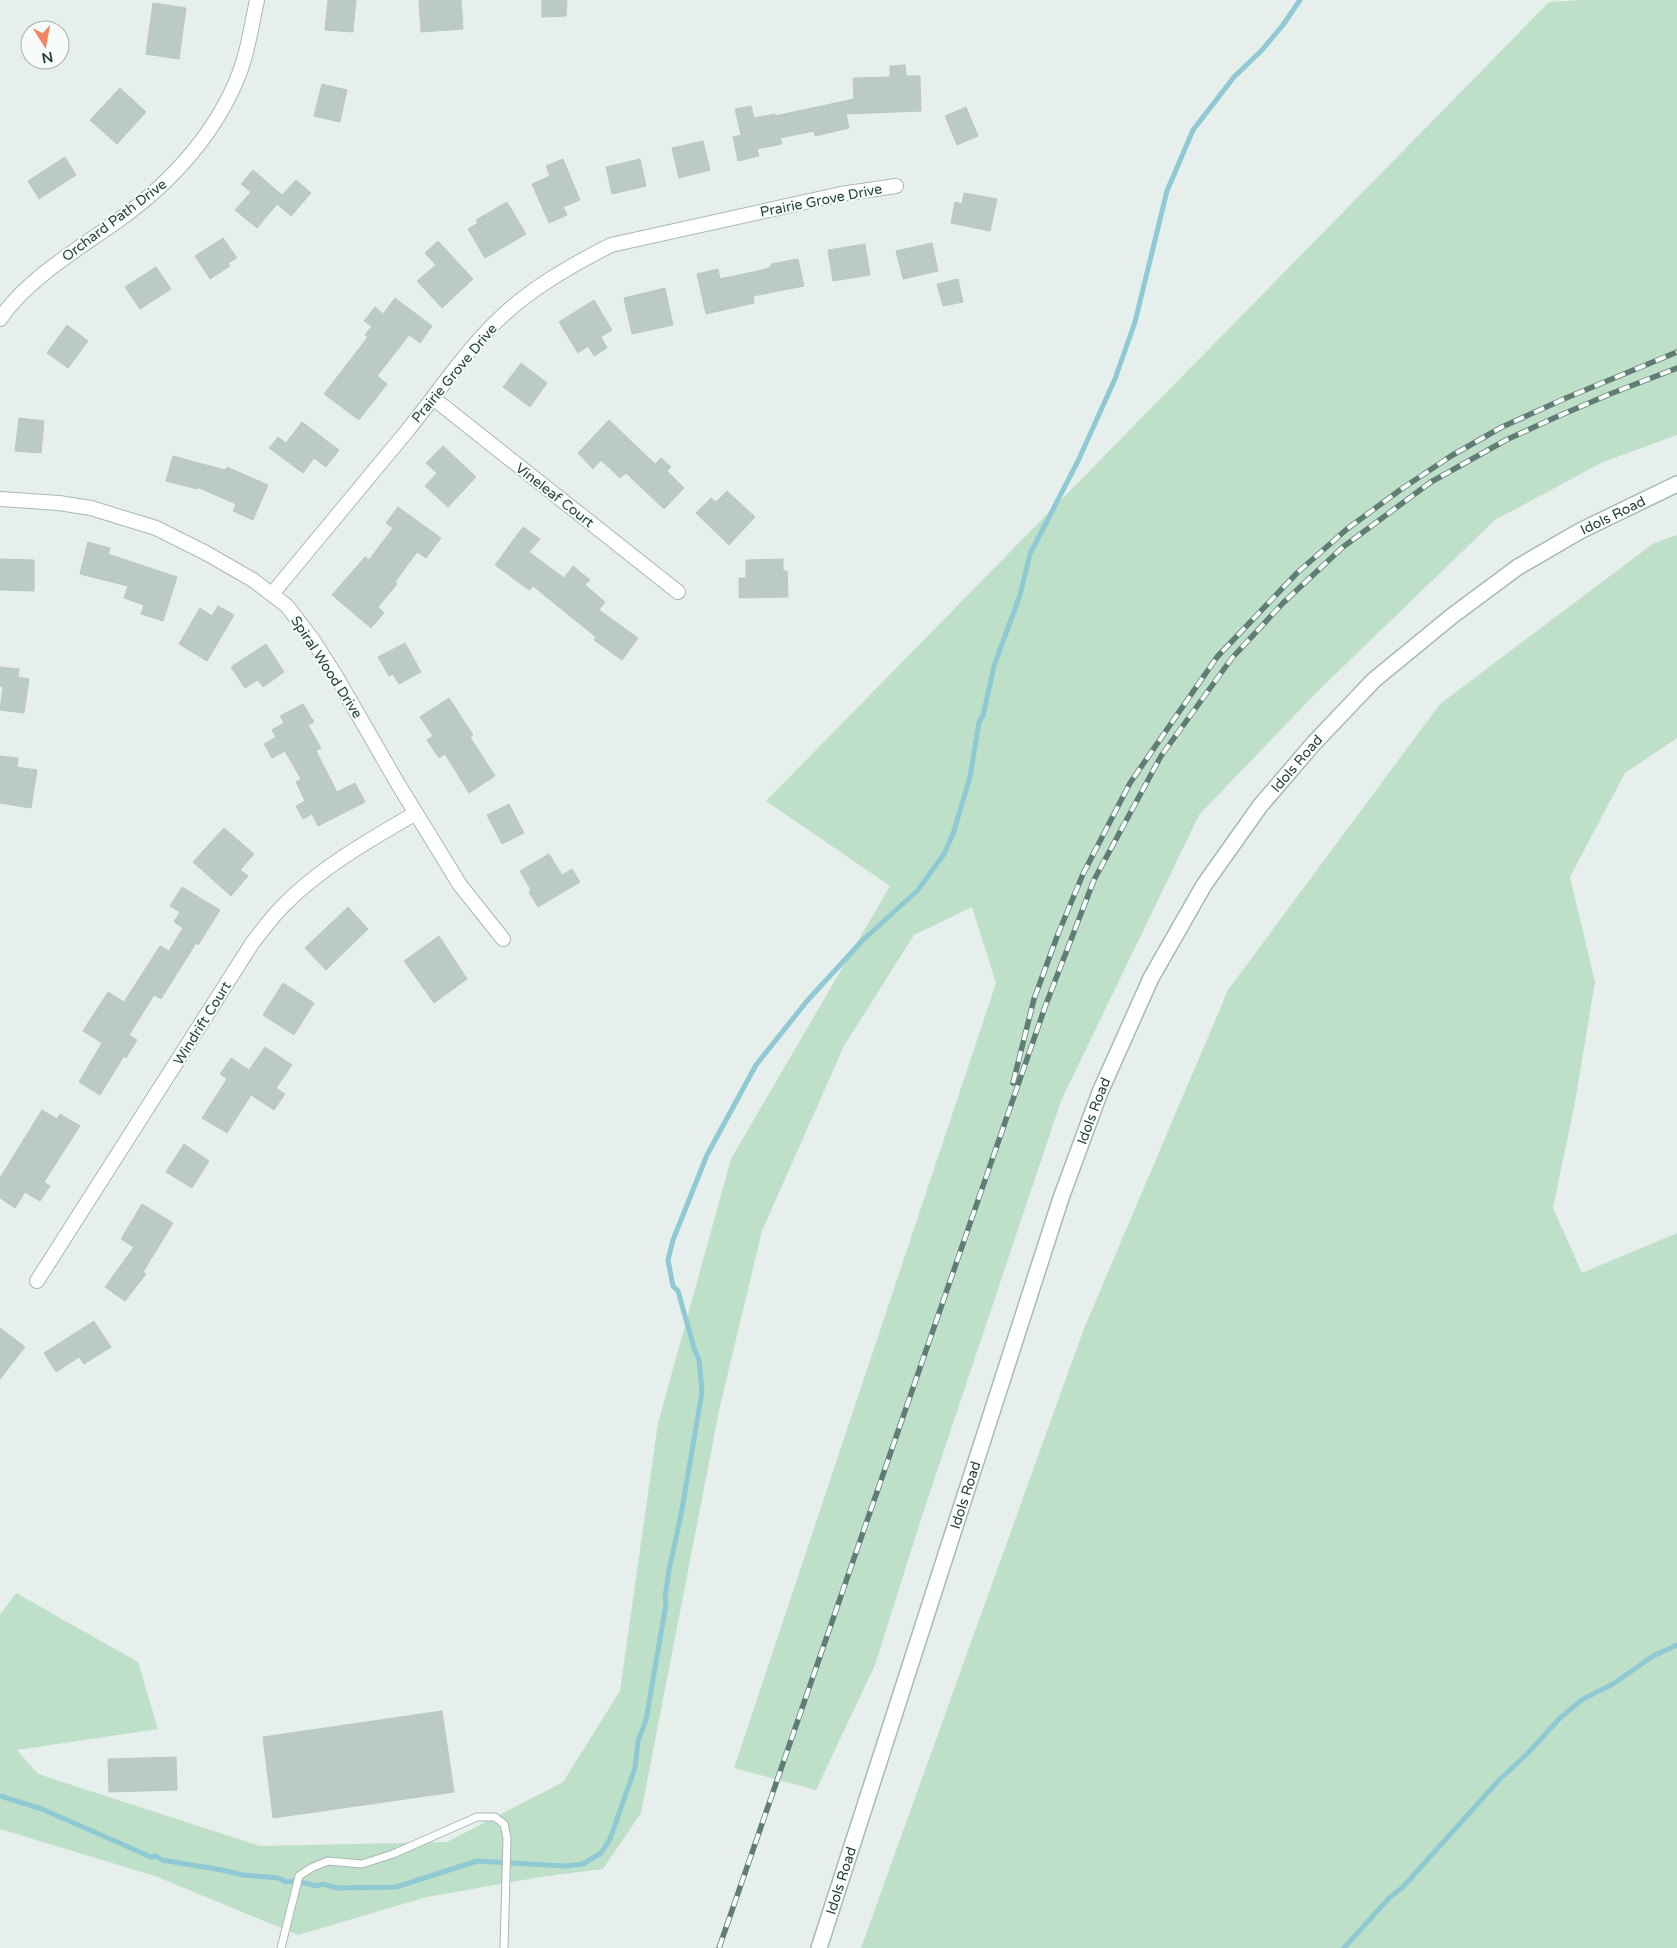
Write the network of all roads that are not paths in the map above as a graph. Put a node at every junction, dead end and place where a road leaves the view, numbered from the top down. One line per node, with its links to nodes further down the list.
1 (257, 0): 3 (street, Orchard Path Drive)
2 (896, 186): 4 (street, Prairie Grove Drive)
3 (0, 319)
4 (433, 398): 7 (street, Vineleaf Court); 8 (street, Prairie Grove Drive)
5 (1677, 484): 14 (main road, Idols Road)
6 (0, 499): 8 (street, Spiral Wood Drive)
7 (678, 592)
8 (272, 594): 9 (street, Spiral Wood Drive)
9 (416, 812): 10 (street, Spiral Wood Drive); 11 (street, Windrift Court)
10 (503, 939)
11 (37, 1281)
12 (281, 1948): 13 (lane)
13 (504, 1948)
14 (818, 1948)

